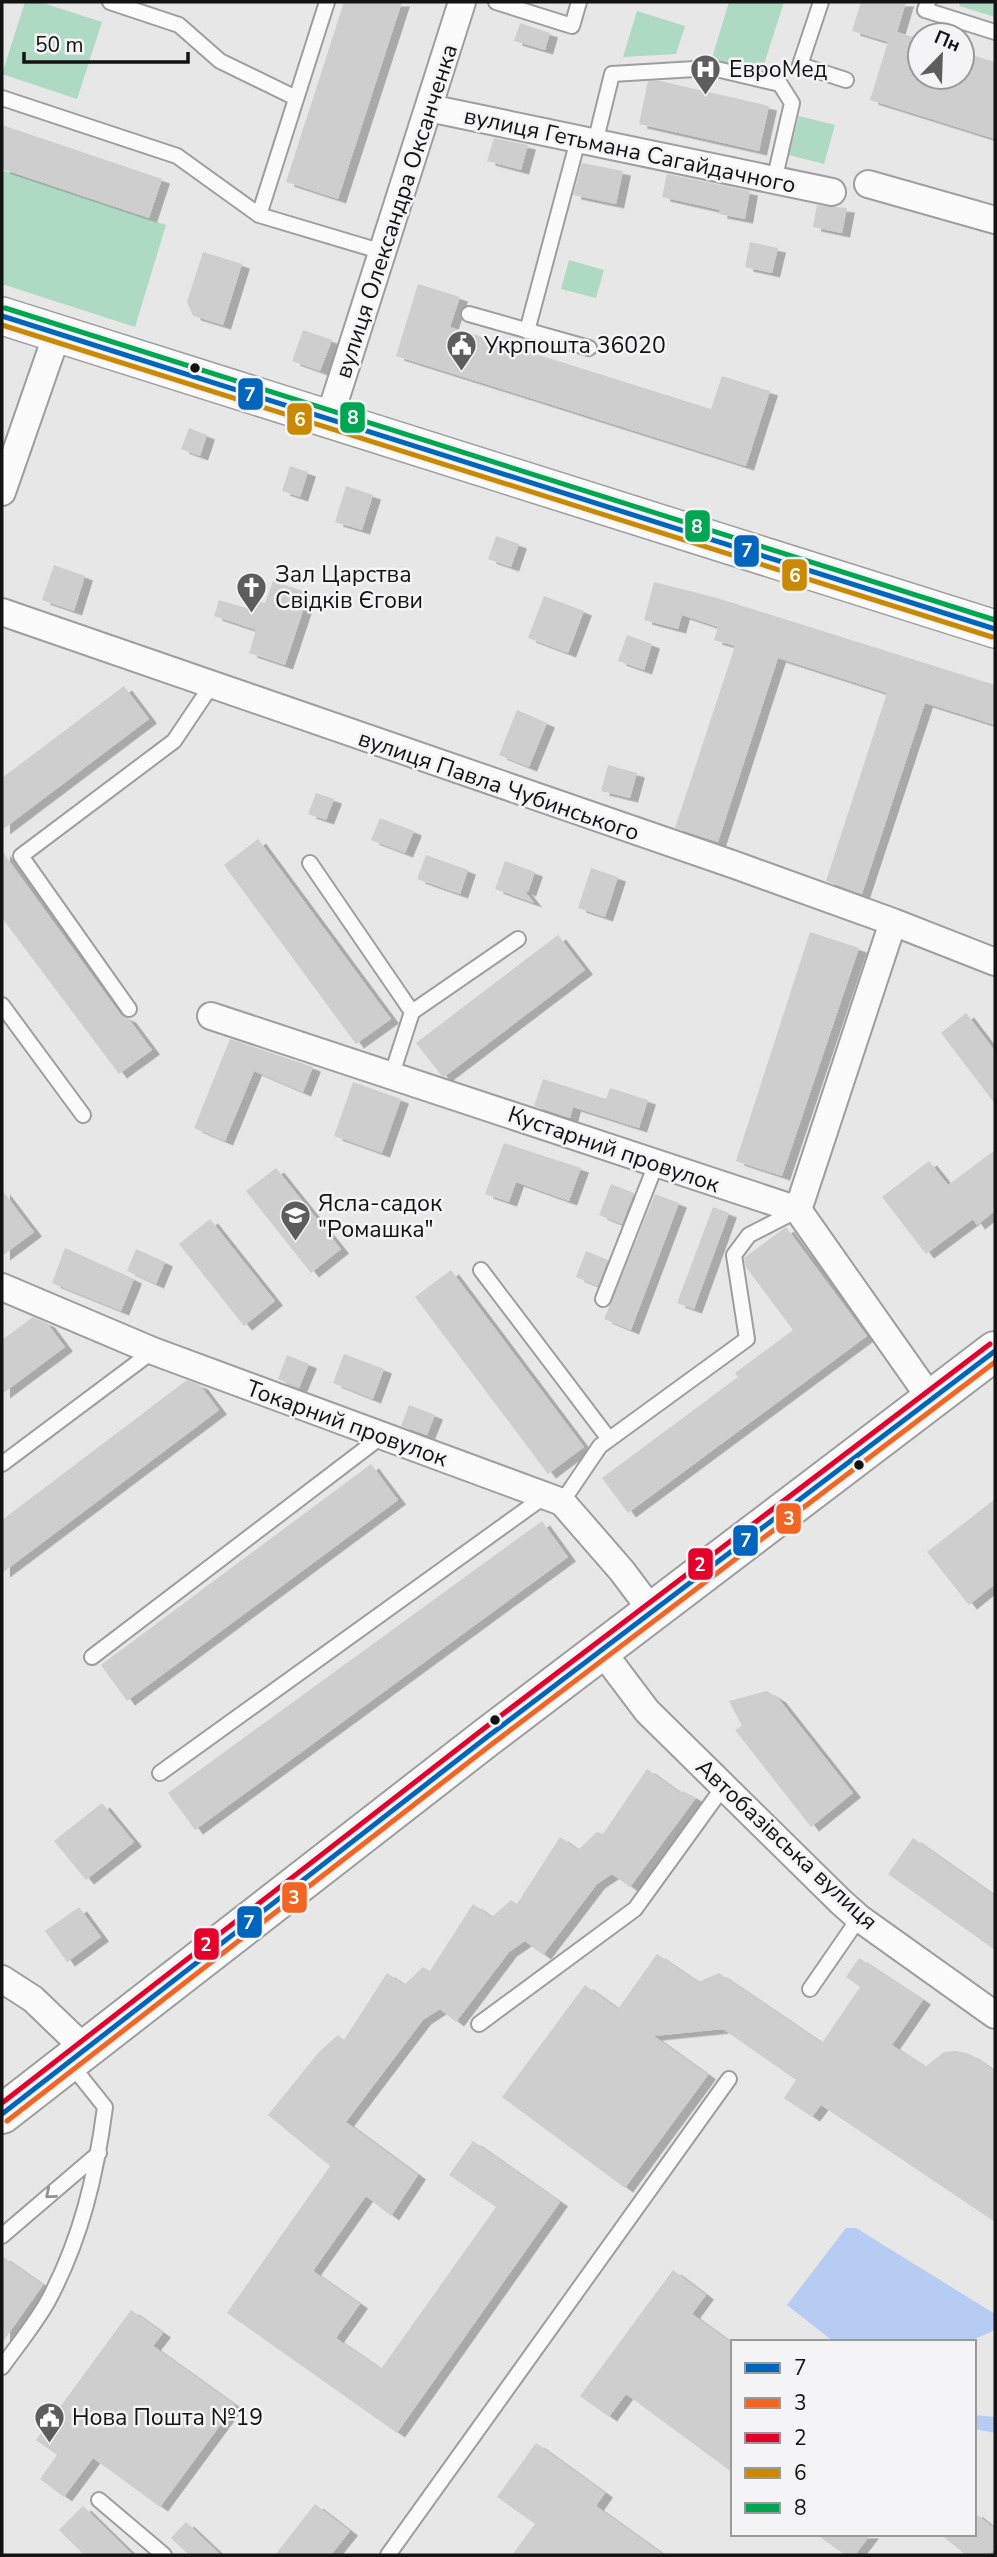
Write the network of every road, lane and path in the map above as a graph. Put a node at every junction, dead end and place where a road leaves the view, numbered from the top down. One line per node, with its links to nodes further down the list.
1 (112, 2): 11 (lane)
2 (327, 2): 11 (lane)
3 (462, 2): 12 (street, вулиця Олександра Оксанченка)
4 (496, 2): 5 (lane)
5 (579, 2)
6 (821, 2): 9 (lane)
7 (928, 2): 8 (lane)
8 (995, 32)
9 (846, 80)
10 (2, 98): 17 (lane)
11 (296, 98): 17 (lane)
12 (429, 108): 13 (street, вулиця Гетьмана Сагайдачного); 19 (street, вулиця Олександра Оксанченка)
13 (587, 141): 14 (street, вулиця Гетьмана Сагайдачного); 14 (lane); 22 (lane)
14 (774, 181): 16 (street, вулиця Гетьмана Сагайдачного)
15 (869, 184): 18 (street)
16 (832, 192)
17 (259, 215): 19 (lane)
18 (995, 220)
19 (383, 252): 25 (street, вулиця Олександра Оксанченка)
20 (469, 314): 22 (lane)
21 (2, 316): 23 (main road)
22 (527, 331): 24 (lane)
23 (57, 334): 25 (main road); 26 (street)
24 (589, 348)
25 (329, 419): 28 (main road)
26 (2, 492)
27 (2, 612): 29 (street, вулиця Павла Чубинського)
28 (995, 629)
29 (211, 686): 31 (street, вулиця Павла Чубинського); 35 (lane)
30 (310, 863): 36 (lane)
31 (893, 922): 33 (street, вулиця Павла Чубинського); 41 (street)
32 (518, 939): 36 (lane)
33 (995, 962)
34 (2, 1006): 39 (lane)
35 (130, 1009)
36 (412, 1012): 38 (lane)
37 (211, 1016): 38 (street, Кустарний провулок)
38 (392, 1074): 40 (street, Кустарний провулок)
39 (83, 1115)
40 (656, 1164): 41 (street, Кустарний провулок); 44 (lane)
41 (798, 1210): 47 (street); 49 (lane)
42 (481, 1270): 49 (lane)
43 (2, 1287): 46 (street, Токарний провулок)
44 (603, 1299)
45 (995, 1351): 47 (main road)
46 (153, 1352): 48 (street, Токарний провулок); 50 (lane)
47 (931, 1399): 52 (main road)
48 (382, 1436): 51 (street, Токарний провулок); 54 (lane)
49 (610, 1439): 51 (lane)
50 (2, 1464)
51 (554, 1499): 52 (street); 55 (lane)
52 (652, 1611): 53 (main road)
53 (601, 1650): 56 (street, Автобазівська вулиця); 62 (main road)
54 (92, 1657)
55 (160, 1773)
56 (724, 1786): 57 (street, Автобазівська вулиця); 61 (lane)
57 (859, 1919): 59 (lane); 60 (street, Автобазівська вулиця)
58 (2, 1979): 62 (street)
59 (810, 1989)
60 (995, 2015)
61 (480, 2024)
62 (77, 2055): 64 (main road); 65 (lane)
63 (729, 2079): 70 (lane)
64 (2, 2114)
65 (99, 2153): 66 (lane, one-way to 66); 67 (lane)
66 (2, 2236)
67 (2, 2367)
68 (99, 2501): 69 (lane)
69 (164, 2555)
70 (388, 2555)

